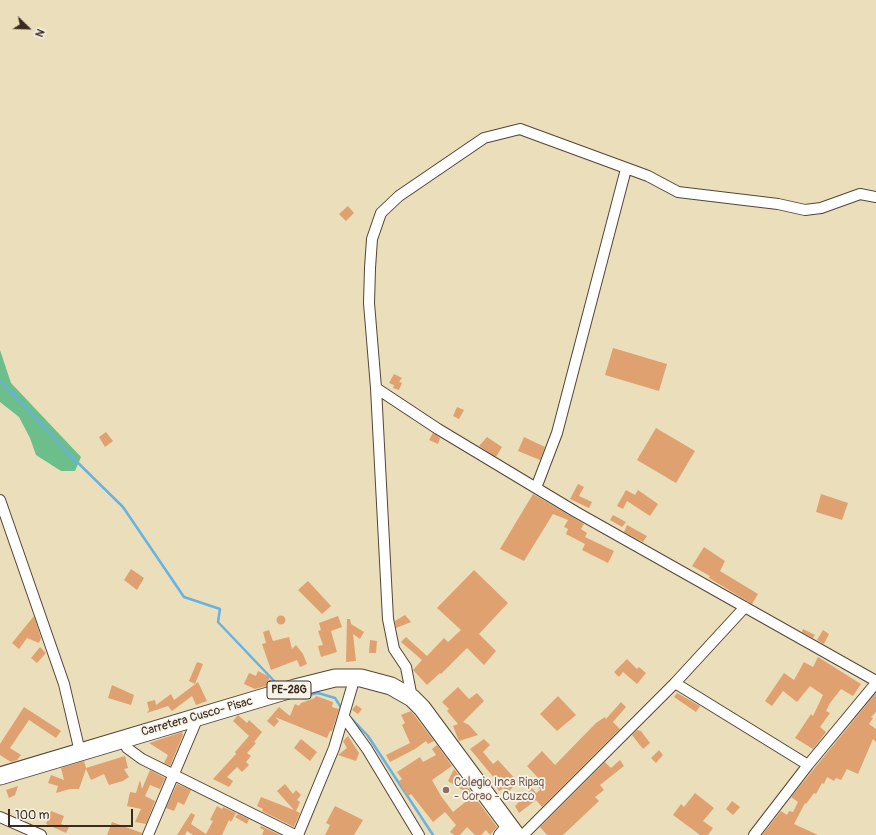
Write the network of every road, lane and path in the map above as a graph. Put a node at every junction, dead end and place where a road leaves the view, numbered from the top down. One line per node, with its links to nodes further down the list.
1 (626, 168): 2 (street); 3 (street); 4 (street)
2 (876, 197)
3 (376, 388): 4 (street); 10 (street)
4 (536, 488): 6 (street)
5 (0, 500): 14 (street)
6 (745, 607): 8 (street); 9 (street)
7 (352, 678): 10 (highway, Carretera Cusco- Pisac / PE-28G); 11 (highway, Carretera Cusco- Pisac / PE-28G); 12 (street)
8 (876, 682): 15 (street)
9 (675, 683): 15 (street); 26 (street)
10 (412, 698): 20 (highway, Carretera Cusco- Pisac / PE-28G)
11 (198, 717): 13 (highway, Carretera Cusco- Pisac / PE-28G); 17 (street)
12 (344, 717): 24 (street); 25 (street)
13 (124, 738): 14 (highway, Carretera Cusco- Pisac / PE-28G); 17 (street)
14 (80, 752): 16 (highway, Carretera Cusco- Pisac / PE-28G)
15 (808, 765): 27 (street)
16 (0, 776)
17 (175, 776): 23 (street); 24 (street)
18 (0, 817): 19 (street)
19 (18, 825): 21 (street); 22 (street)
20 (508, 831)
21 (14, 835)
22 (41, 835)
23 (148, 835)
24 (296, 835)
25 (419, 835)
26 (523, 835)
27 (754, 835)

